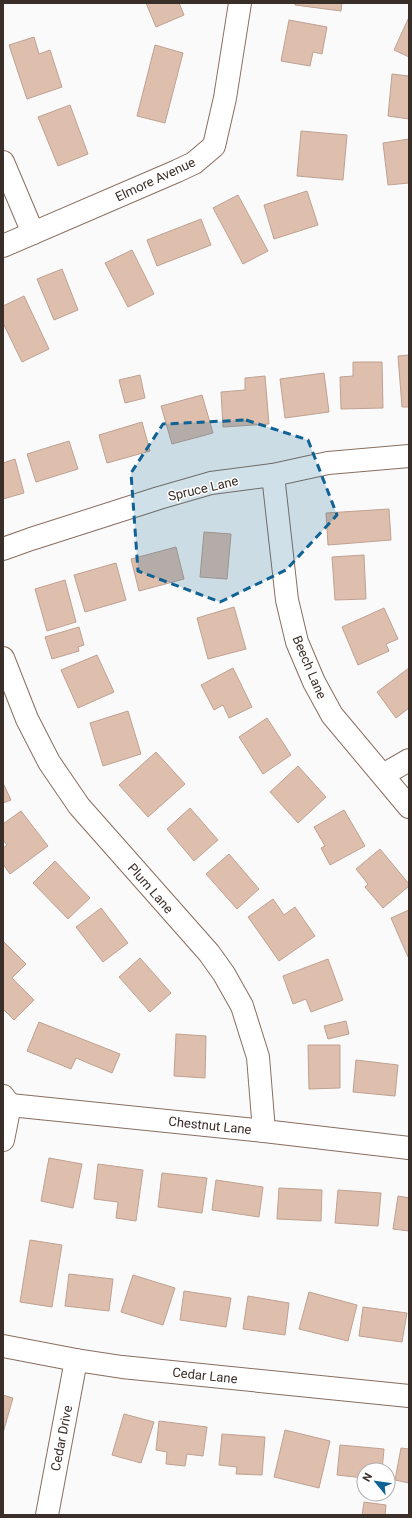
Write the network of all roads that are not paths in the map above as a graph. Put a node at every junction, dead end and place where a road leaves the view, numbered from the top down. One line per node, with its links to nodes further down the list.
1 (240, 3): 3 (street, Elmore Avenue)
2 (3, 162): 3 (street)
3 (33, 233): 4 (street, Elmore Avenue)
4 (3, 246)
5 (409, 456): 6 (street, Spruce Lane)
6 (273, 475): 7 (street, Spruce Lane); 10 (street, Beech Lane)
7 (3, 549)
8 (3, 658): 13 (street, Plum Lane)
9 (409, 760): 10 (street)
10 (383, 775): 11 (street, Beech Lane)
11 (409, 807)
12 (7, 1100): 13 (street, Chestnut Lane); 14 (street)
13 (264, 1131): 15 (street, Chestnut Lane)
14 (3, 1140)
15 (409, 1148)
16 (3, 1346): 17 (street, Cedar Lane)
17 (76, 1360): 18 (street, Cedar Lane); 19 (street, Cedar Drive)
18 (409, 1396)
19 (46, 1515)

